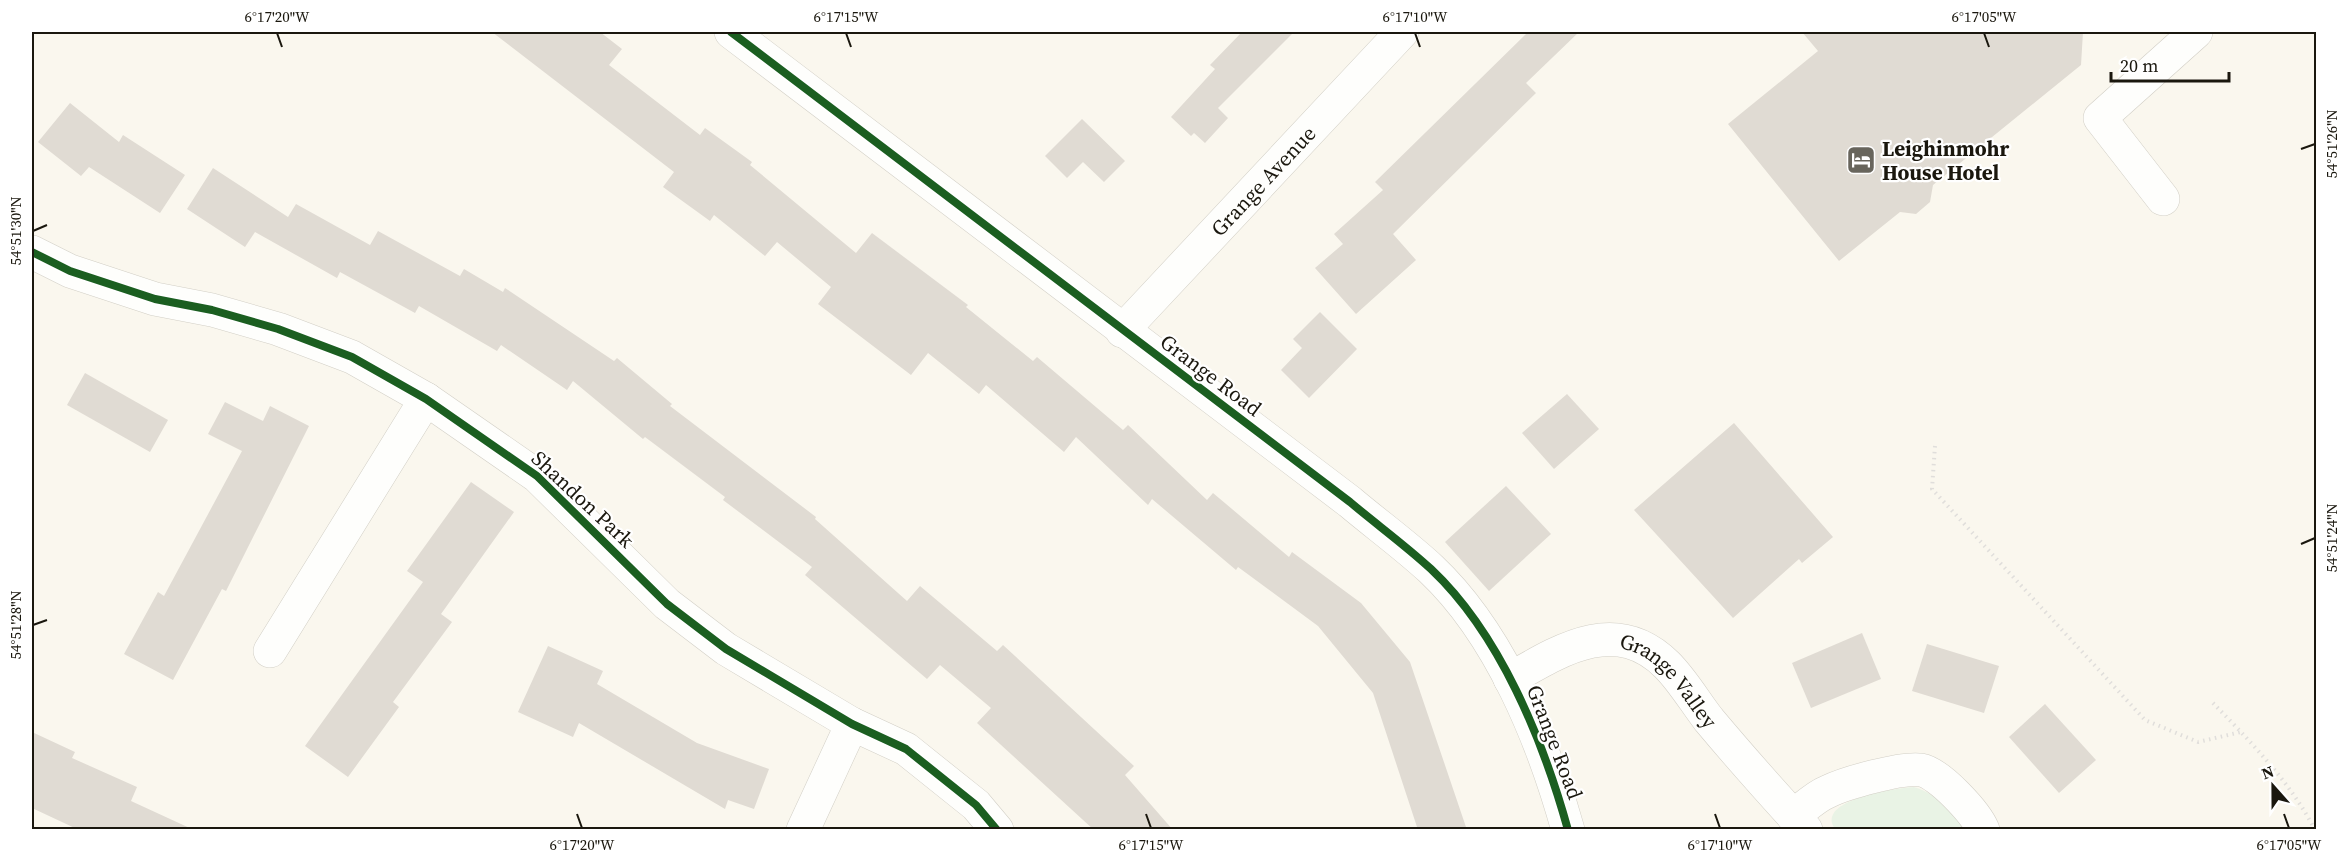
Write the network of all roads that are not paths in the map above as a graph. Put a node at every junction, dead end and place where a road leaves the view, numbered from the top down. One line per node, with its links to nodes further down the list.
1 (731, 32): 6 (street, Grange Road)
2 (1402, 32): 6 (street, Grange Avenue)
3 (2196, 32): 4 (street)
4 (2163, 199)
5 (32, 252): 7 (street, Shandon Park)
6 (1122, 331): 9 (street, Grange Road)
7 (426, 399): 8 (street); 10 (street, Shandon Park)
8 (270, 651)
9 (1510, 679): 11 (street, Grange Valley); 14 (street, Grange Road)
10 (852, 724): 12 (street); 13 (street, Shandon Park)
11 (1800, 823): 15 (street, Grange Valley)
12 (803, 830)
13 (997, 830)
14 (1568, 830)
15 (1983, 830)

